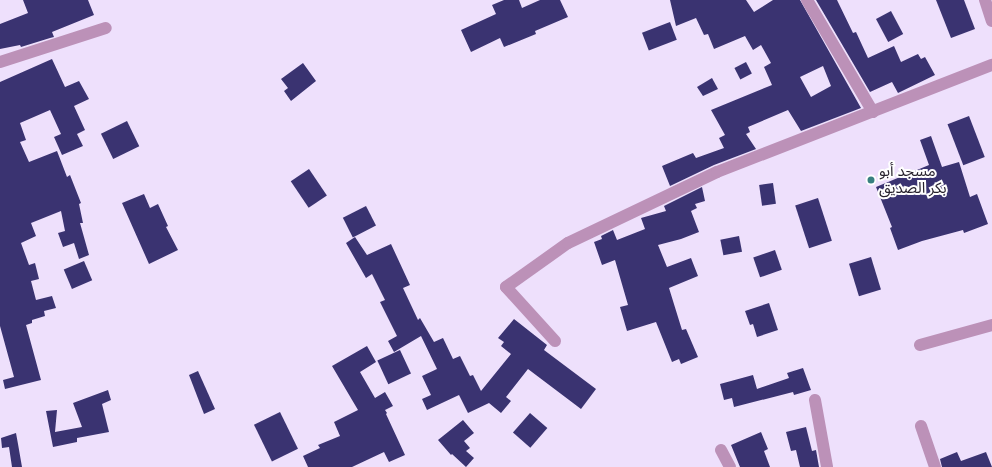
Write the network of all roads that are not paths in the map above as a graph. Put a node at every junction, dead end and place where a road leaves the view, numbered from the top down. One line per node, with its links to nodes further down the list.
1 (807, 0): 7 (street)
2 (985, 0): 3 (street)
3 (992, 21)
4 (106, 28): 5 (street)
5 (0, 62)
6 (992, 65): 7 (street)
7 (873, 112): 9 (street)
8 (992, 325): 10 (street)
9 (555, 341)
10 (920, 345)
11 (815, 400): 15 (street)
12 (921, 426): 16 (street)
13 (721, 450): 14 (street)
14 (730, 467)
15 (827, 467)
16 (935, 467)

